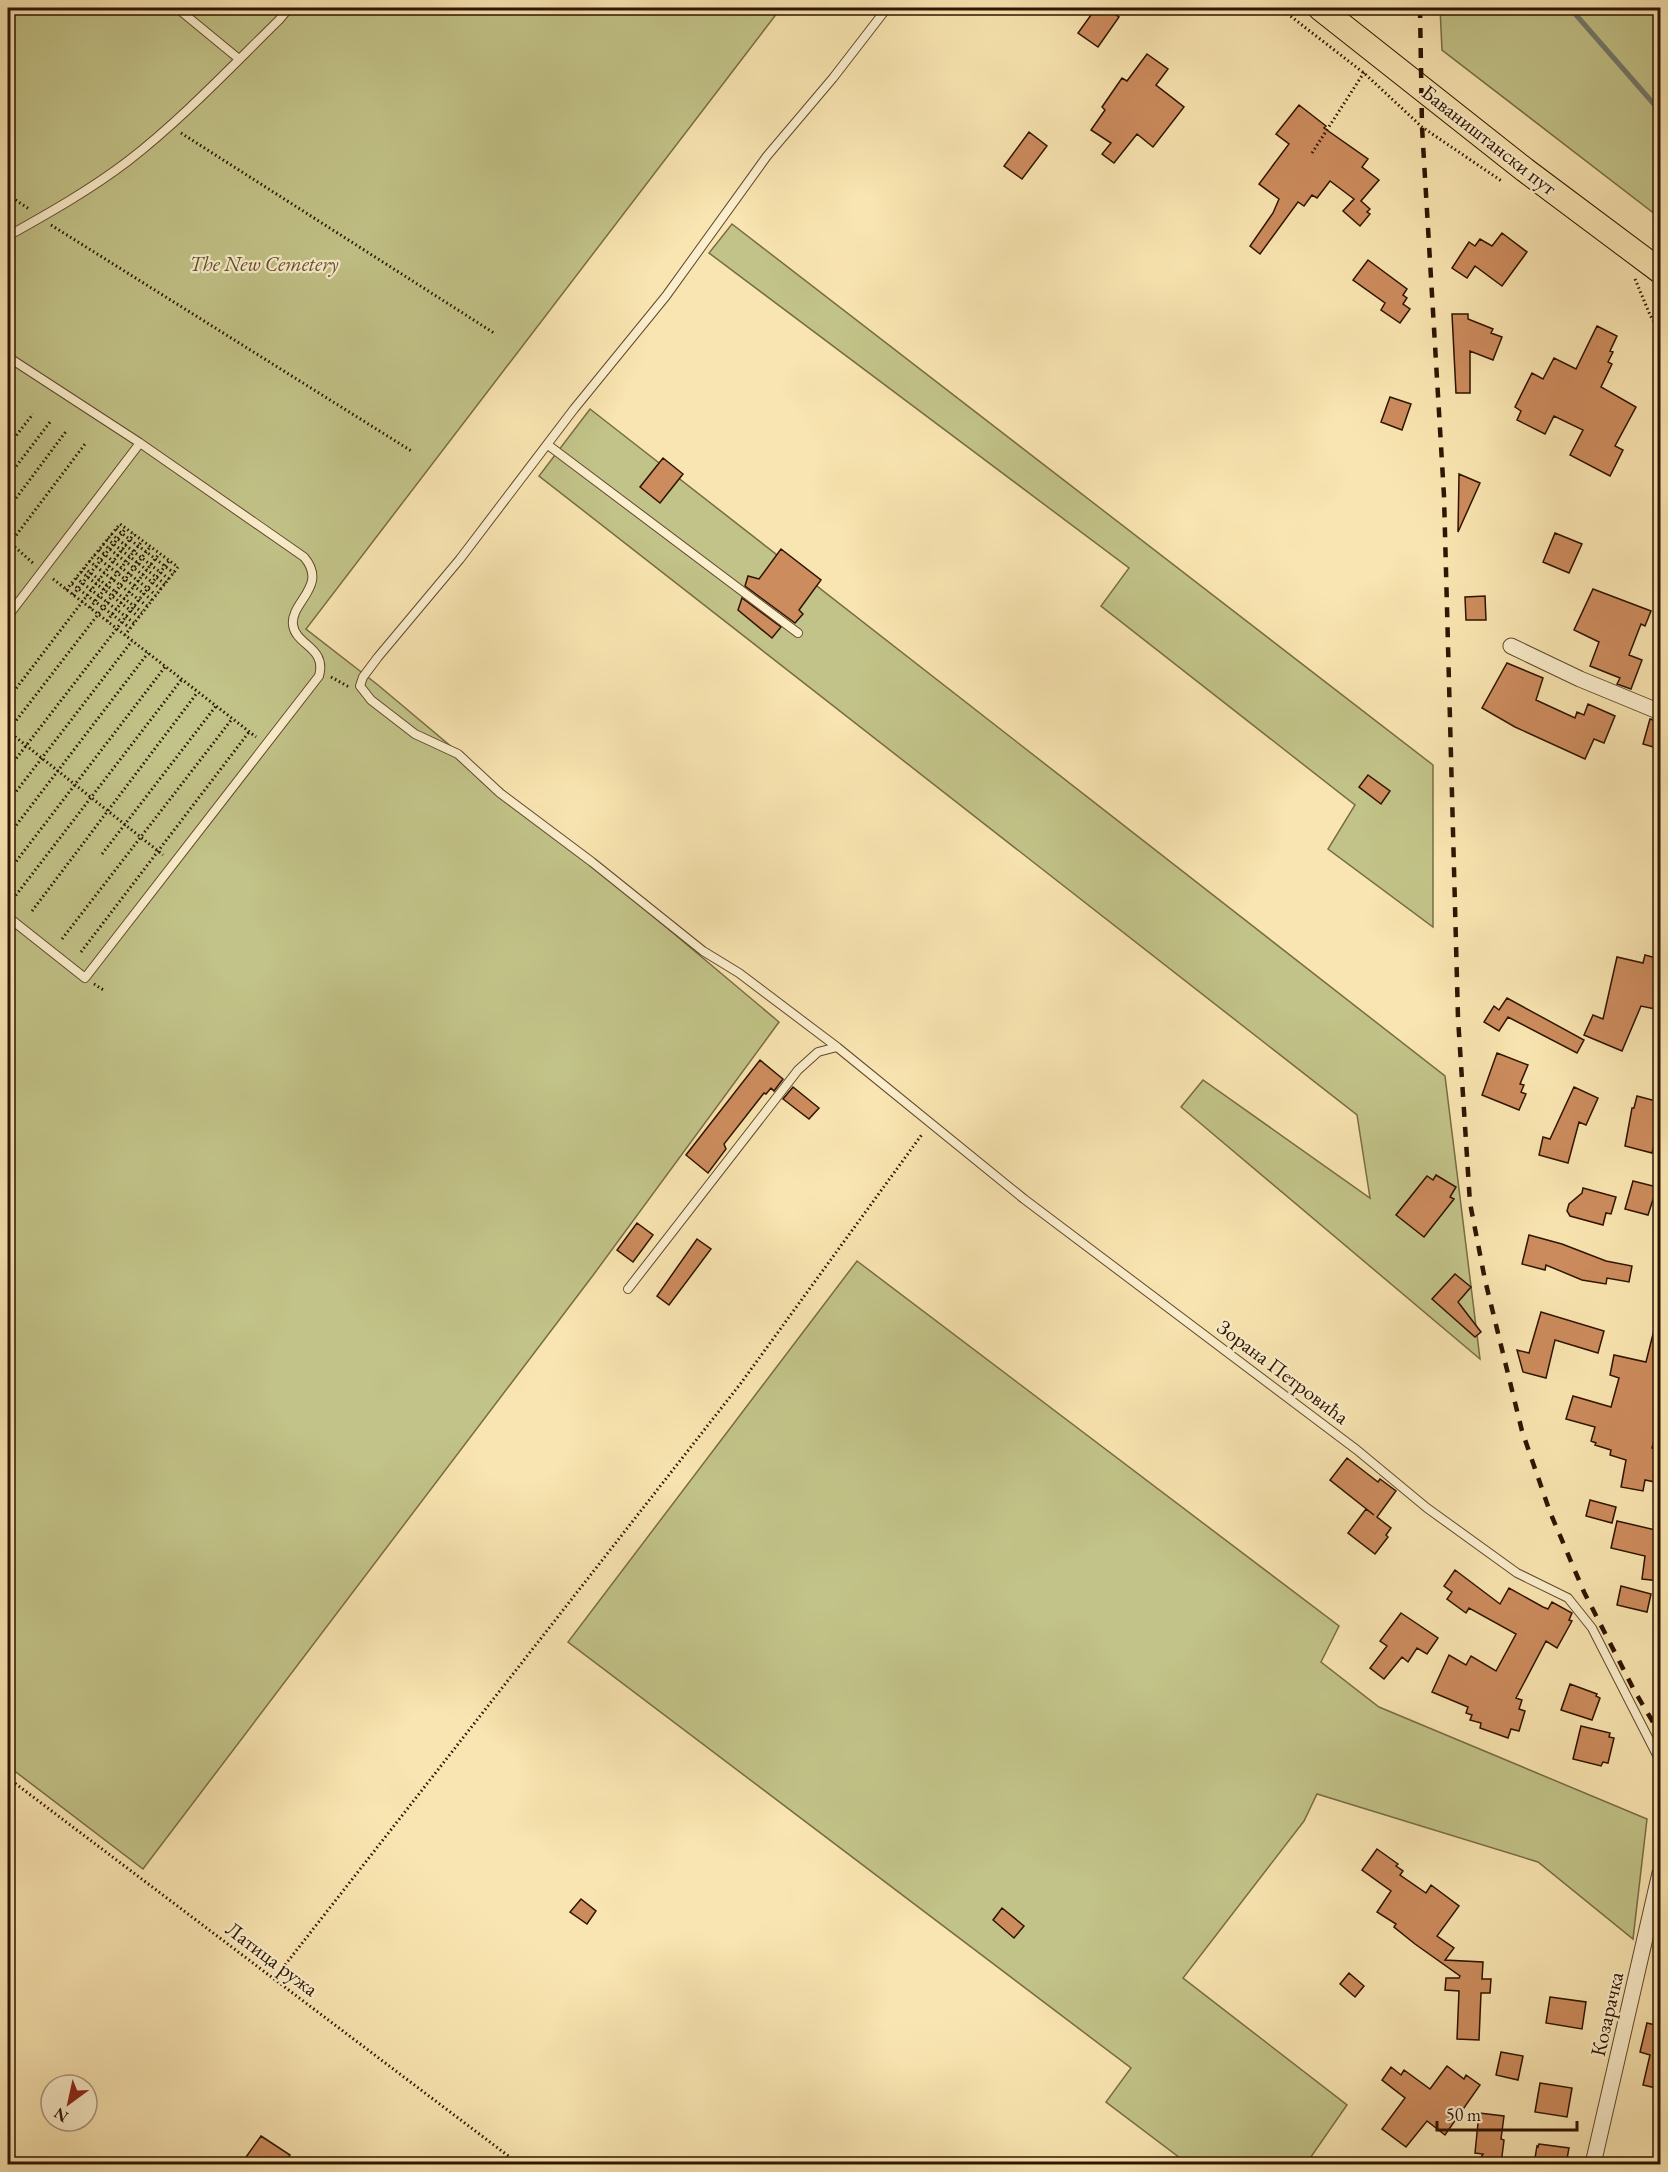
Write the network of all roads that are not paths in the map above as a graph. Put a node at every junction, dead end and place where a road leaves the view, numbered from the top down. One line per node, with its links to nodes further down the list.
1 (177, 8): 5 (lane)
2 (289, 8): 5 (lane)
3 (887, 8): 10 (lane)
4 (1320, 8): 7 (main road, Баваништански пут)
5 (239, 59): 6 (lane)
6 (8, 236)
7 (1660, 271)
8 (8, 357): 9 (lane)
9 (140, 443): 11 (lane); 15 (lane)
10 (548, 445): 12 (lane); 16 (lane, Зорана Петровића)
11 (8, 616)
12 (798, 633)
13 (1511, 646): 14 (street)
14 (1660, 712)
15 (8, 917)
16 (837, 1047): 17 (lane); 18 (lane, Зорана Петровића)
17 (628, 1289)
18 (1660, 1761)
19 (1660, 1873): 20 (street, Козарачка)
20 (1593, 2164)

